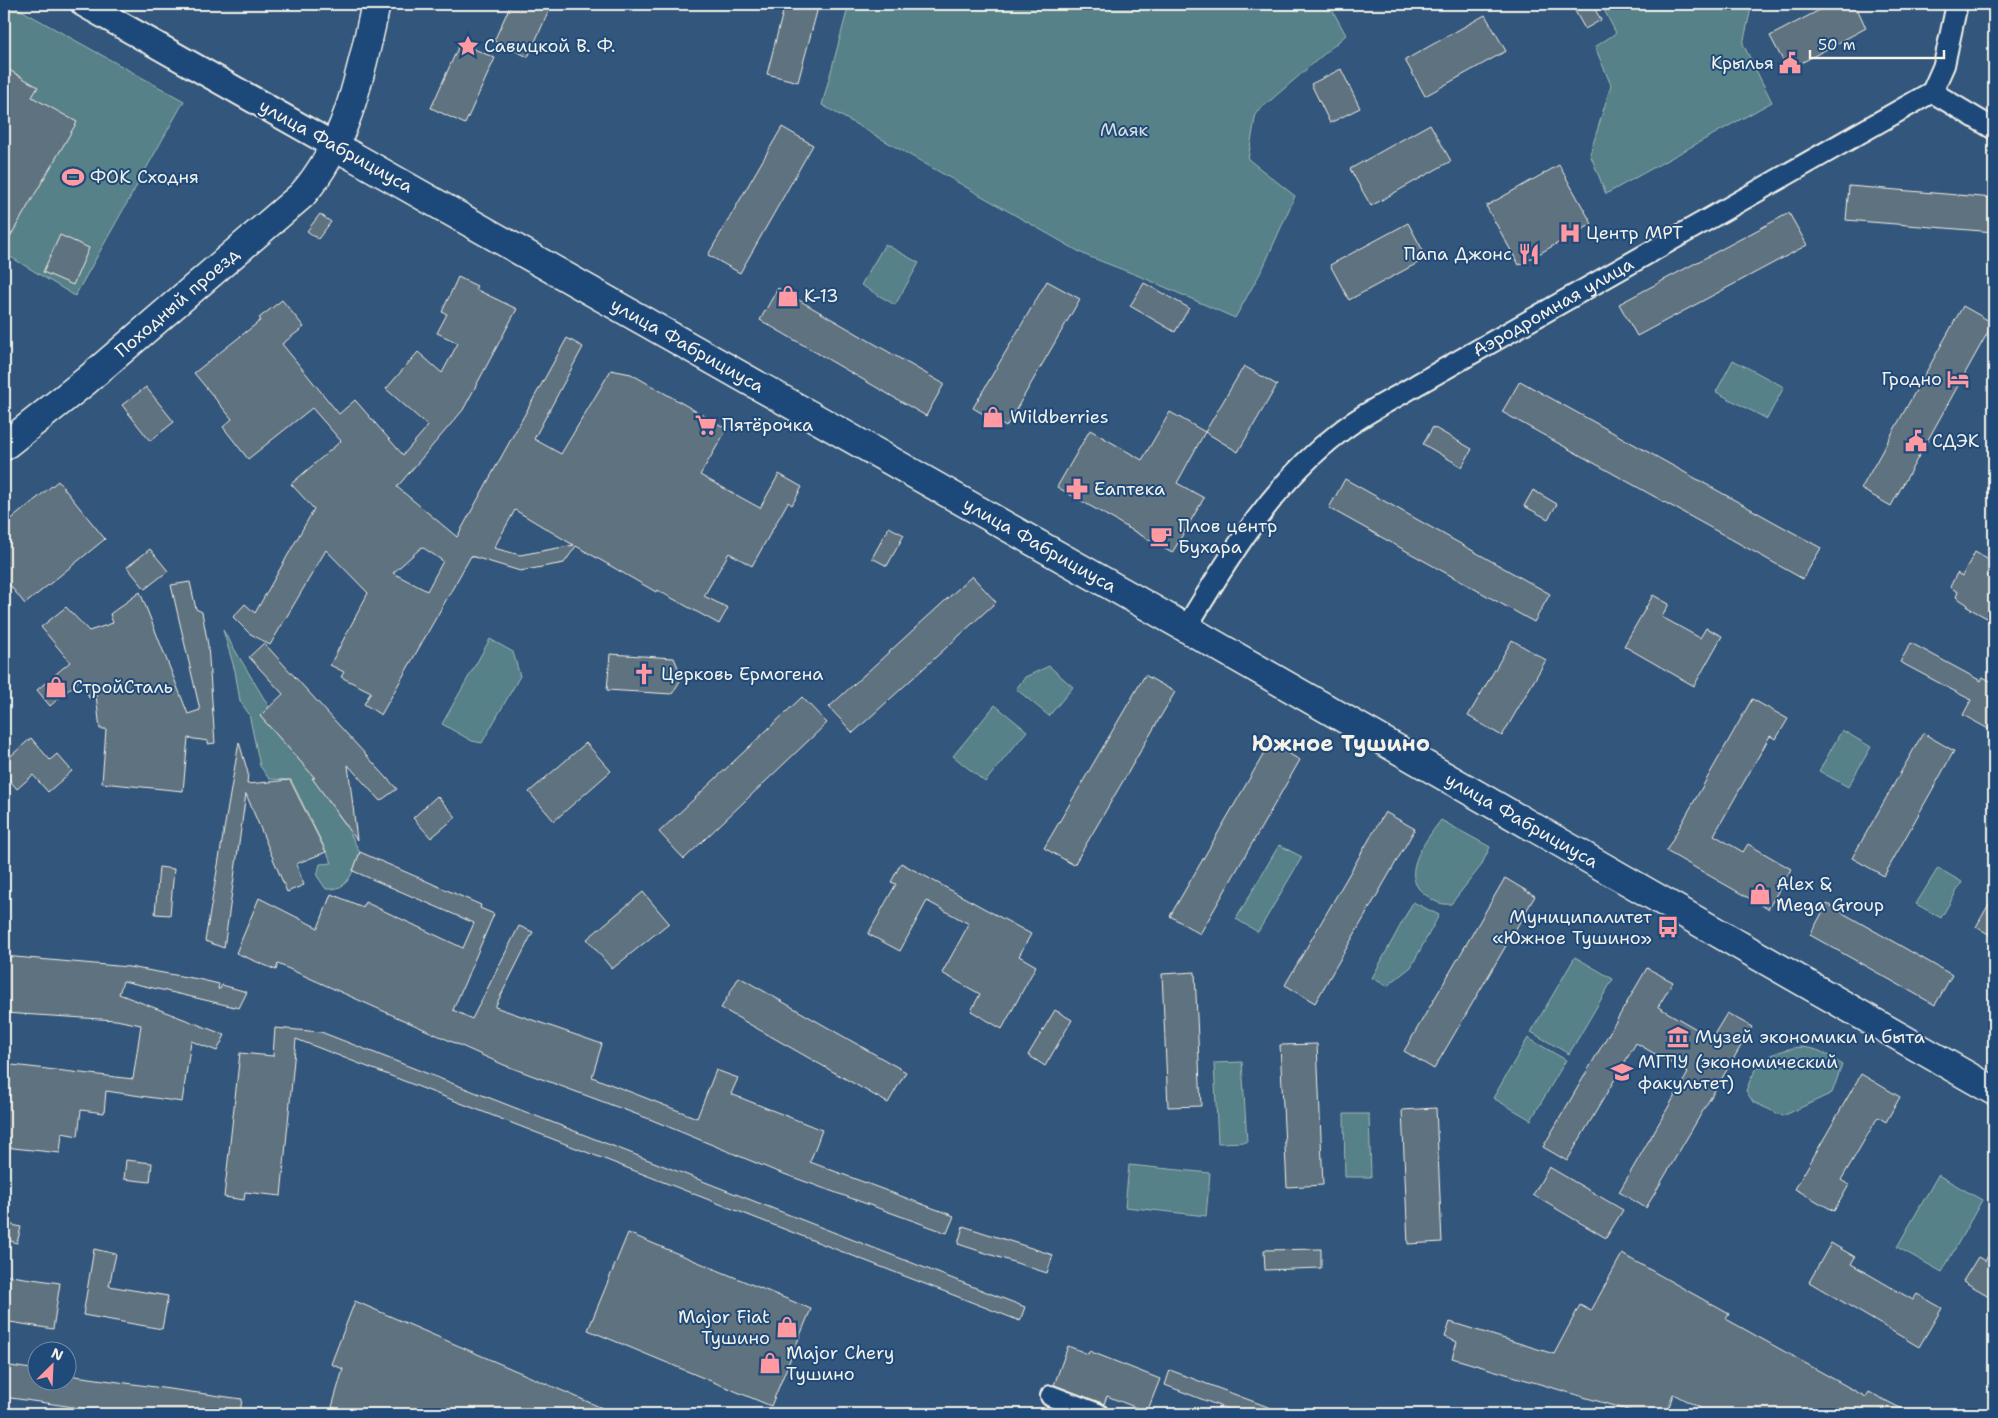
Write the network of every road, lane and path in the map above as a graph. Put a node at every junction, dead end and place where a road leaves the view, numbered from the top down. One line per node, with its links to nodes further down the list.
1 (84, 4): 6 (street, улица Фабрициуса)
2 (376, 4): 6 (main road, Походный проезд)
3 (1957, 4): 4 (street)
4 (1932, 92): 5 (street); 8 (street, Аэродромная улица)
5 (1994, 130)
6 (335, 146): 7 (main road, Походный проезд); 8 (main road, улица Фабрициуса)
7 (4, 446)
8 (1186, 628): 9 (main road, улица Фабрициуса)
9 (1994, 1091)
10 (1051, 1396): 11 (street)
11 (1098, 1414)

